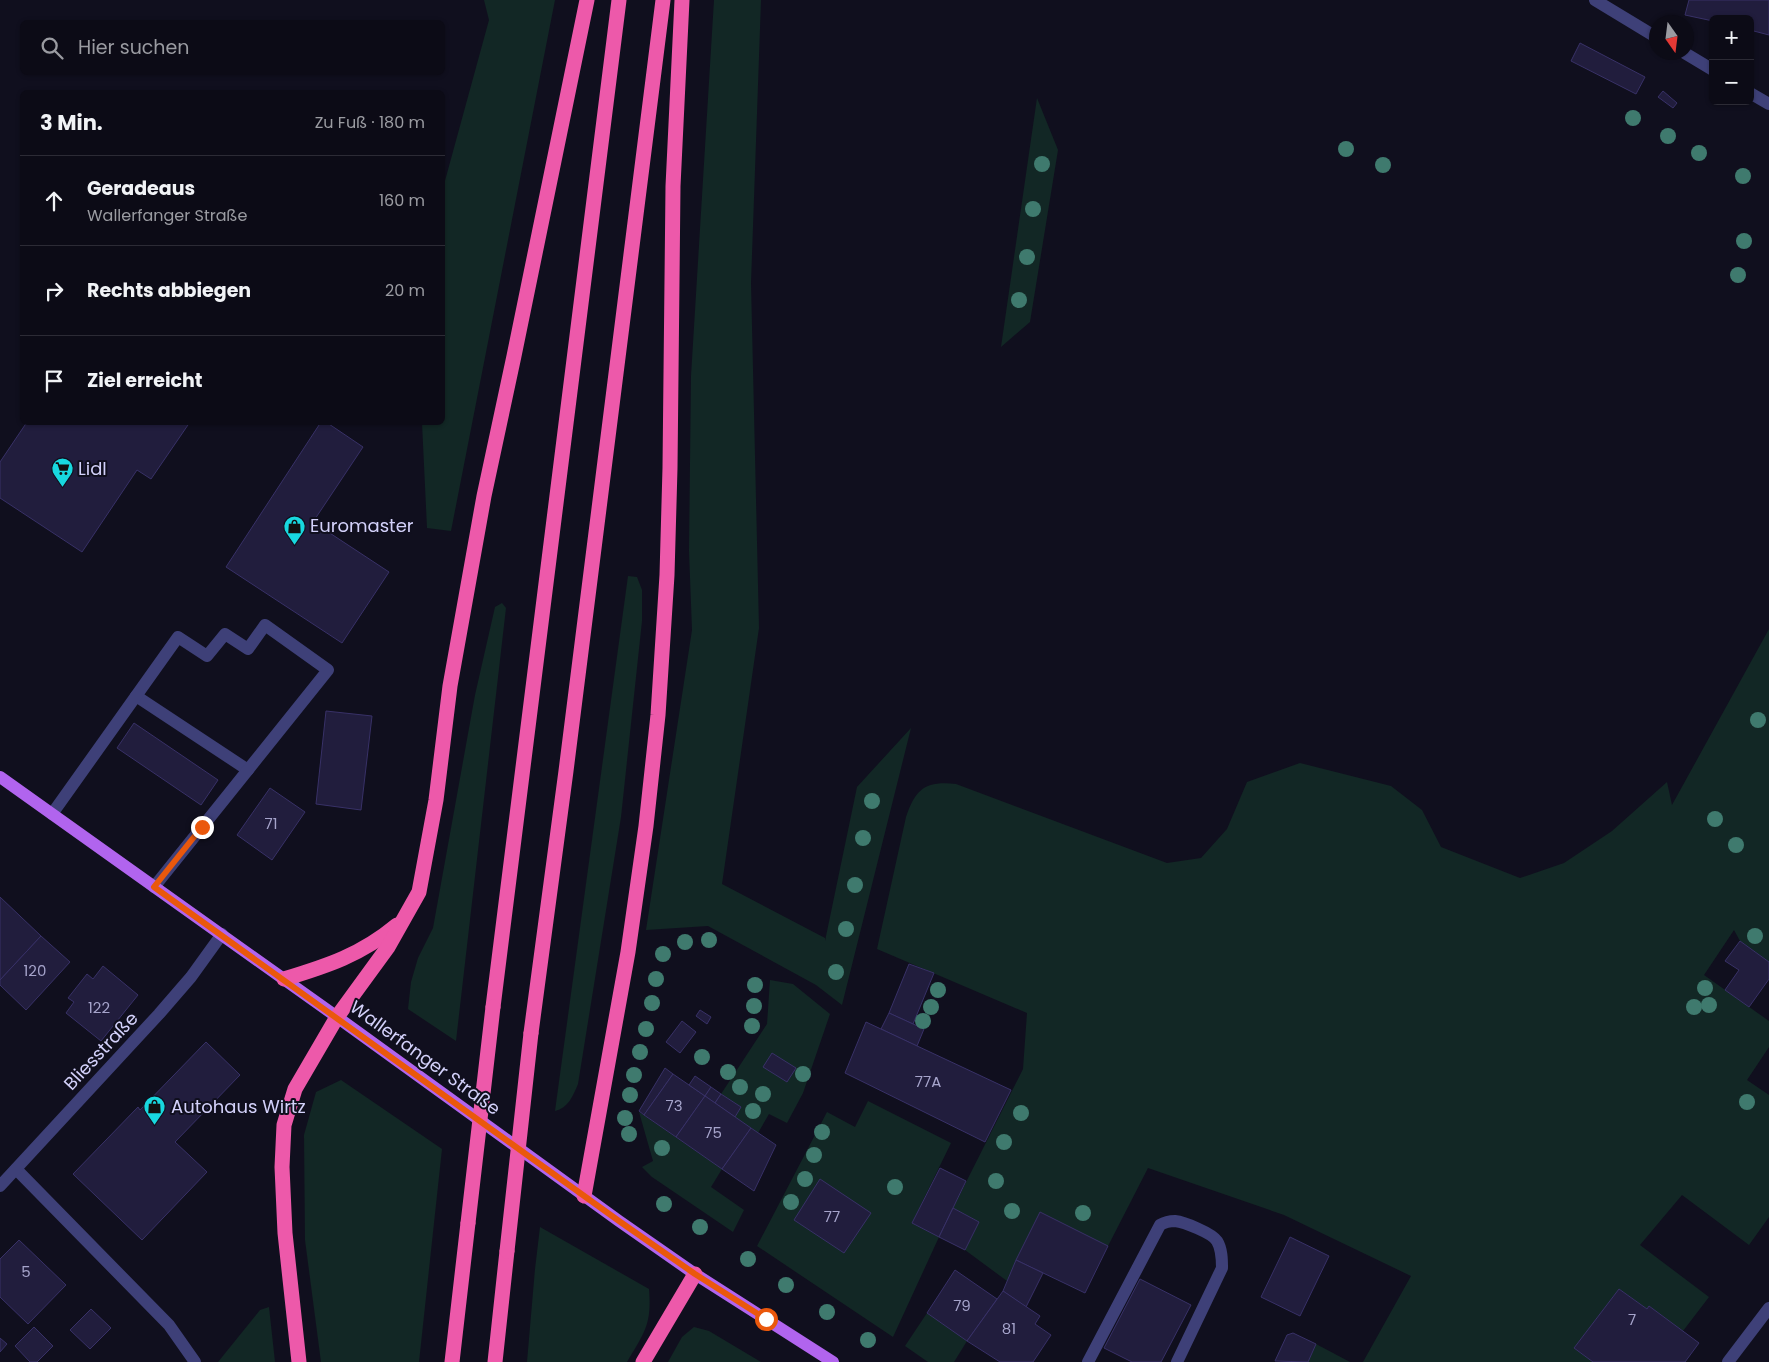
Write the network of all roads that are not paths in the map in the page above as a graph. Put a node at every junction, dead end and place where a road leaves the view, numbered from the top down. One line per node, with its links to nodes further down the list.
1 (588, 0): 16 (highway)
2 (619, 0): 27 (highway, bridge)
3 (663, 0): 28 (highway, bridge)
4 (682, 0): 22 (highway)
5 (1596, 0): 6 (street)
6 (1649, 32)
7 (1694, 59): 8 (street)
8 (1709, 68)
9 (1754, 95): 10 (street)
10 (1769, 104)
11 (136, 696): 12 (street); 12 (street); 14 (street)
12 (248, 770): 15 (street)
13 (0, 777): 14 (main road, Wallerfanger Straße)
14 (52, 814): 15 (main road, Wallerfanger Straße)
15 (154, 887): 17 (main road, Wallerfanger Straße)
16 (404, 920): 18 (highway); 19 (highway)
17 (222, 934): 18 (main road, Wallerfanger Straße); 20 (street, Bliesstraße)
18 (284, 979): 19 (main road, Wallerfanger Straße)
19 (337, 1017): 22 (main road, Wallerfanger Straße); 26 (highway)
20 (16, 1170): 21 (street, Bliesstraße); 25 (street)
21 (0, 1186)
22 (584, 1196): 23 (main road, Wallerfanger Straße)
23 (695, 1274): 29 (highway); 30 (main road, Wallerfanger Straße)
24 (1769, 1308): 33 (street)
25 (195, 1362)
26 (299, 1362)
27 (452, 1362)
28 (495, 1362)
29 (643, 1362)
30 (833, 1362)
31 (1088, 1362): 32 (street)
32 (1177, 1362)
33 (1728, 1362)

